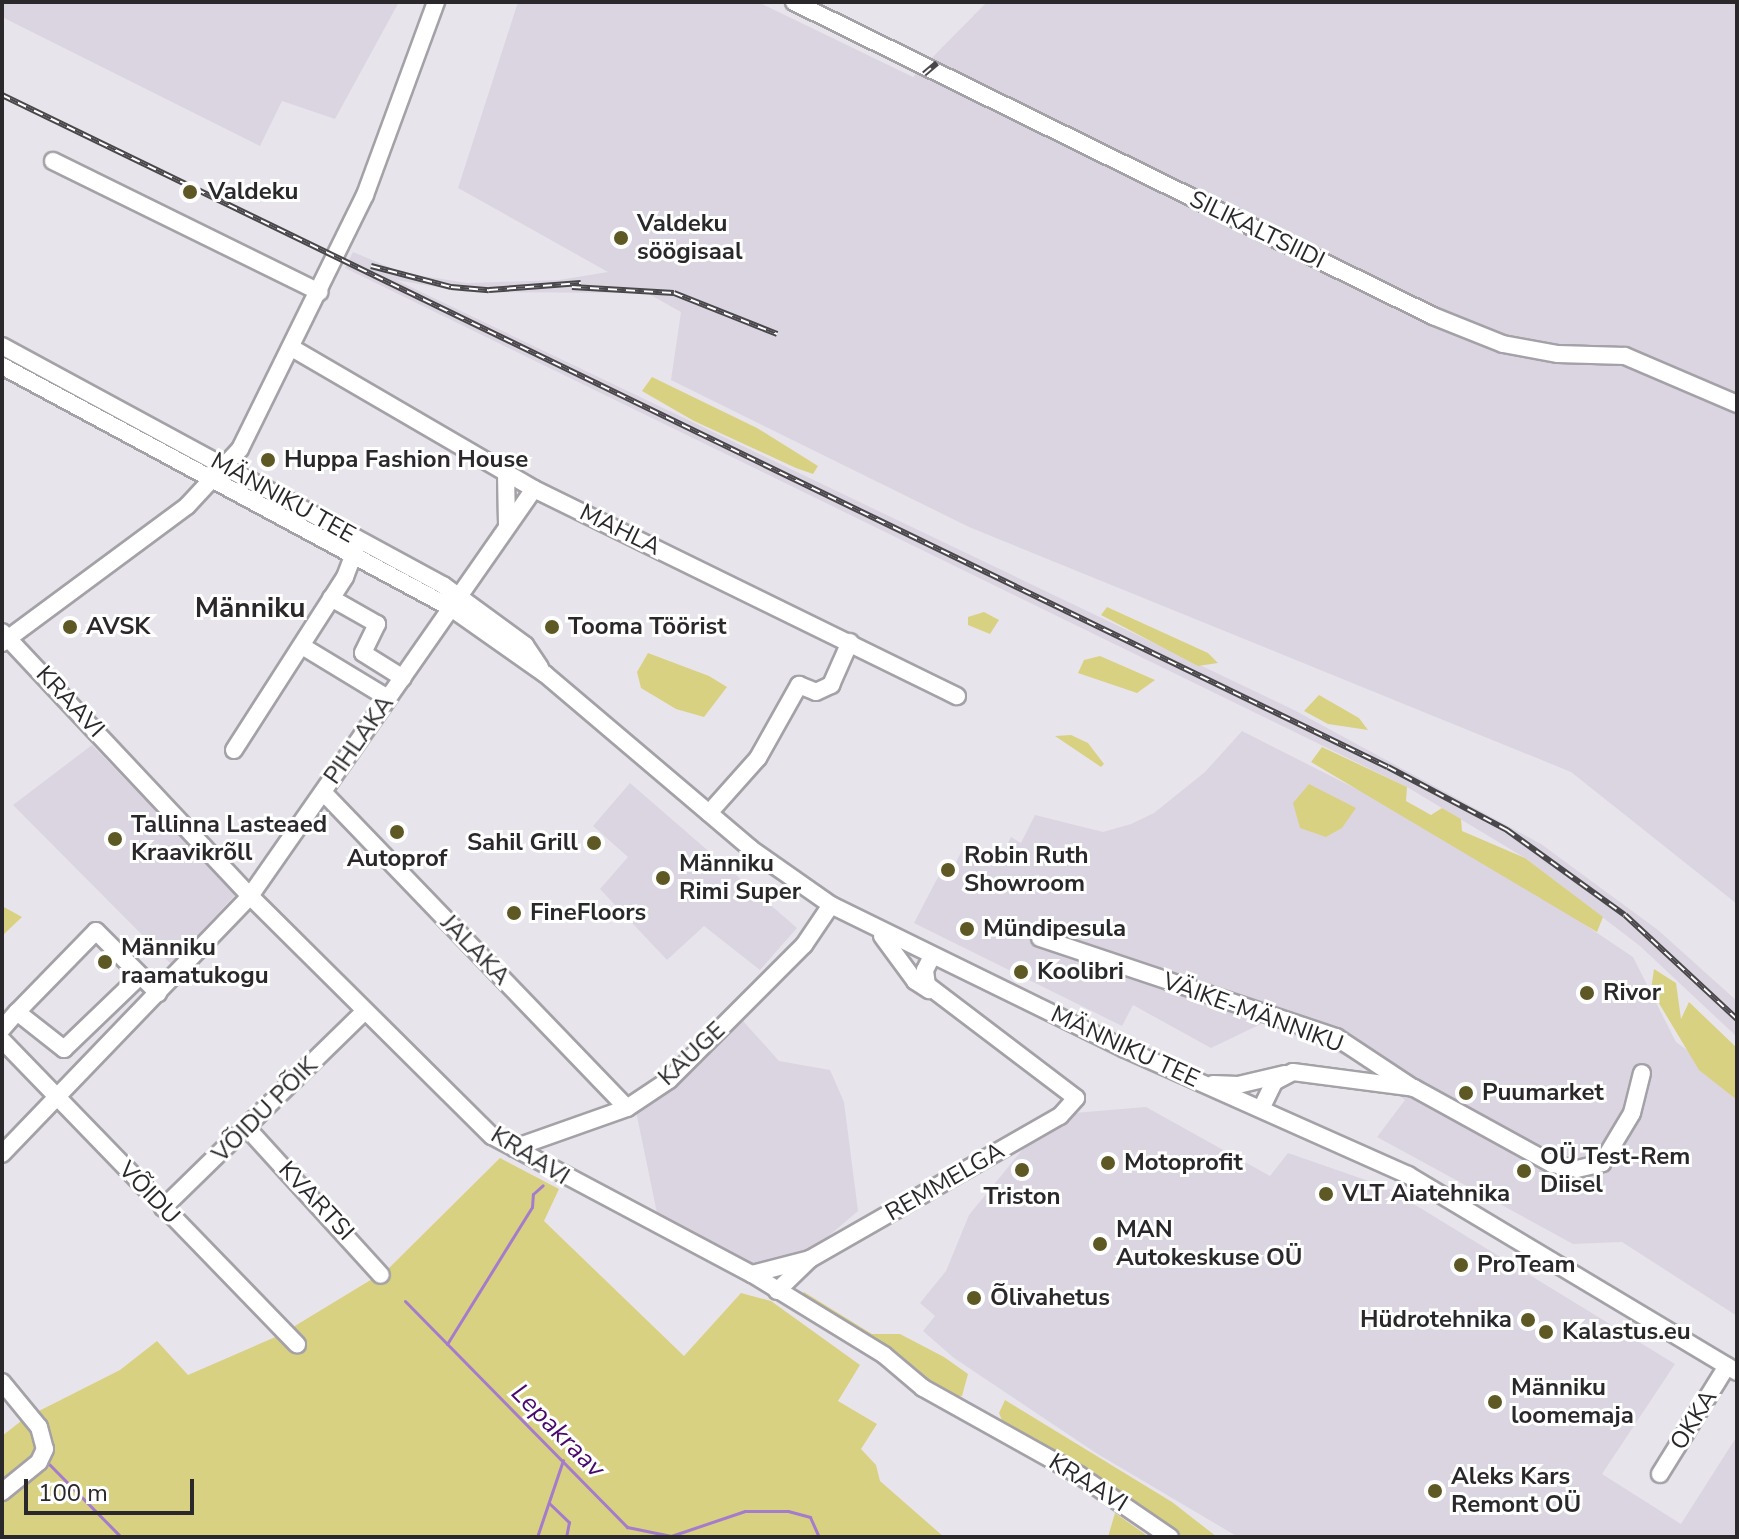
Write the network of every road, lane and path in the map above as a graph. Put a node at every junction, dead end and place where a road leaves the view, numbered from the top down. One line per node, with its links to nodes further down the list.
1 (436, 2): 4 (street)
2 (794, 2): 8 (street, SILIKALTSIIDI)
3 (53, 161): 4 (street)
4 (319, 292): 6 (street)
5 (2, 346): 9 (street, MÄNNIKU TEE)
6 (292, 348): 9 (street); 10 (street, MAHLA)
7 (2, 366): 11 (street, MÄNNIKU TEE)
8 (1737, 404)
9 (226, 467): 11 (street); 14 (street, MÄNNIKU TEE)
10 (506, 473): 12 (street, MAHLA); 13 (street)
11 (214, 482): 14 (street, MÄNNIKU TEE); 17 (street)
12 (534, 489): 13 (street, PIHLAKA); 18 (street, MAHLA)
13 (507, 526): 16 (street, PIHLAKA)
14 (356, 548): 15 (street); 16 (street, MÄNNIKU TEE)
15 (331, 598): 19 (street); 20 (street)
16 (455, 602): 20 (street, PIHLAKA); 25 (street, MÄNNIKU TEE)
17 (4, 638): 26 (street, KRAAVI)
18 (850, 642): 21 (street, MAHLA); 25 (street)
19 (302, 646): 22 (street); 23 (street)
20 (403, 678): 22 (street, PIHLAKA)
21 (957, 696)
22 (388, 698): 24 (street, PIHLAKA)
23 (234, 750)
24 (323, 792): 26 (street, PIHLAKA); 43 (street, JALAKA)
25 (709, 813): 27 (street, MÄNNIKU TEE)
26 (250, 896): 32 (street, PIHLAKA); 34 (street, KRAAVI)
27 (831, 905): 28 (street, MÄNNIKU TEE); 43 (street, KAUGE)
28 (874, 928): 30 (street, MÄNNIKU TEE); 33 (street)
29 (1040, 938): 41 (street, VÄIKE-MÄNNIKU)
30 (939, 959): 33 (street); 40 (street, MÄNNIKU TEE)
31 (140, 976): 32 (street); 35 (street); 35 (street)
32 (158, 993): 42 (street, PIHLAKA)
33 (940, 997): 49 (street, REMMELGA)
34 (365, 1011): 45 (street, VÕIDU PÕIK); 46 (street, KRAAVI)
35 (17, 1012): 36 (street)
36 (2, 1029)
37 (2, 1040): 42 (street, VÕIDU)
38 (1293, 1072): 40 (street); 41 (street, VÄIKE-MÄNNIKU); 44 (street, VÄIKE-MÄNNIKU)
39 (1642, 1073): 41 (street, VÄIKE-MÄNNIKU)
40 (1204, 1084): 44 (street, MÄNNIKU TEE)
41 (1414, 1088)
42 (60, 1098): 47 (street, PIHLAKA); 48 (street, VÕIDU)
43 (627, 1108): 46 (street, KAUGE)
44 (1261, 1109): 54 (street, MÄNNIKU TEE)
45 (248, 1129): 48 (street, VÕIDU PÕIK); 51 (street, KVARTSI)
46 (514, 1148): 50 (street, KRAAVI)
47 (2, 1154)
48 (163, 1208): 53 (street, VÕIDU)
49 (810, 1259): 50 (street, REMMELGA); 52 (street, REMMELGA)
50 (752, 1274): 52 (street, KRAAVI)
51 (381, 1275)
52 (777, 1291): 58 (street, KRAAVI)
53 (297, 1344)
54 (1732, 1369): 56 (street, OKKA)
55 (2, 1382): 57 (street)
56 (1660, 1474)
57 (2, 1492)
58 (1170, 1537)

